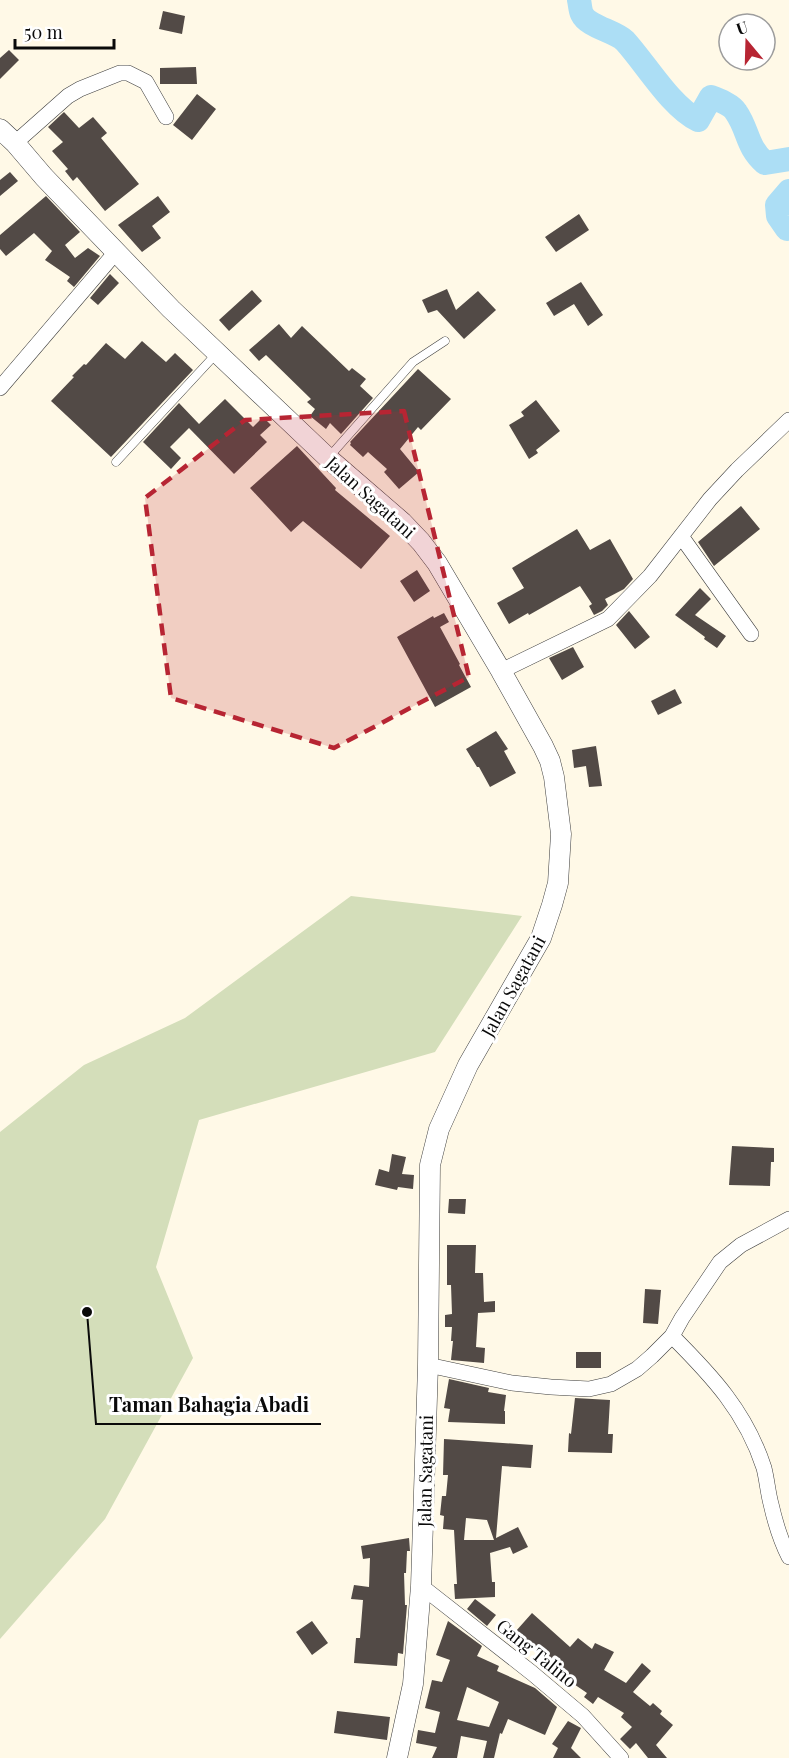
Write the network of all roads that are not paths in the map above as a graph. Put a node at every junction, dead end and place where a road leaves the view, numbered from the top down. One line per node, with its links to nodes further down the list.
1 (166, 117): 3 (street)
2 (0, 129): 3 (street, Jalan Sagatani)
3 (15, 143): 4 (street, Jalan Sagatani)
4 (116, 252): 6 (street, Jalan Sagatani); 7 (street)
5 (445, 341): 9 (lane)
6 (218, 352): 9 (street, Jalan Sagatani); 10 (lane)
7 (0, 388)
8 (789, 420): 11 (street)
9 (328, 458): 13 (street, Jalan Sagatani)
10 (116, 462)
11 (681, 536): 12 (street); 13 (street)
12 (751, 634)
13 (501, 671): 16 (street, Jalan Sagatani)
14 (789, 1219): 15 (street)
15 (672, 1336): 16 (street); 17 (street)
16 (428, 1365): 18 (street, Jalan Sagatani)
17 (789, 1557)
18 (421, 1586): 19 (street, Jalan Sagatani); 20 (street, Gang Talino)
19 (397, 1758)
20 (621, 1758)

